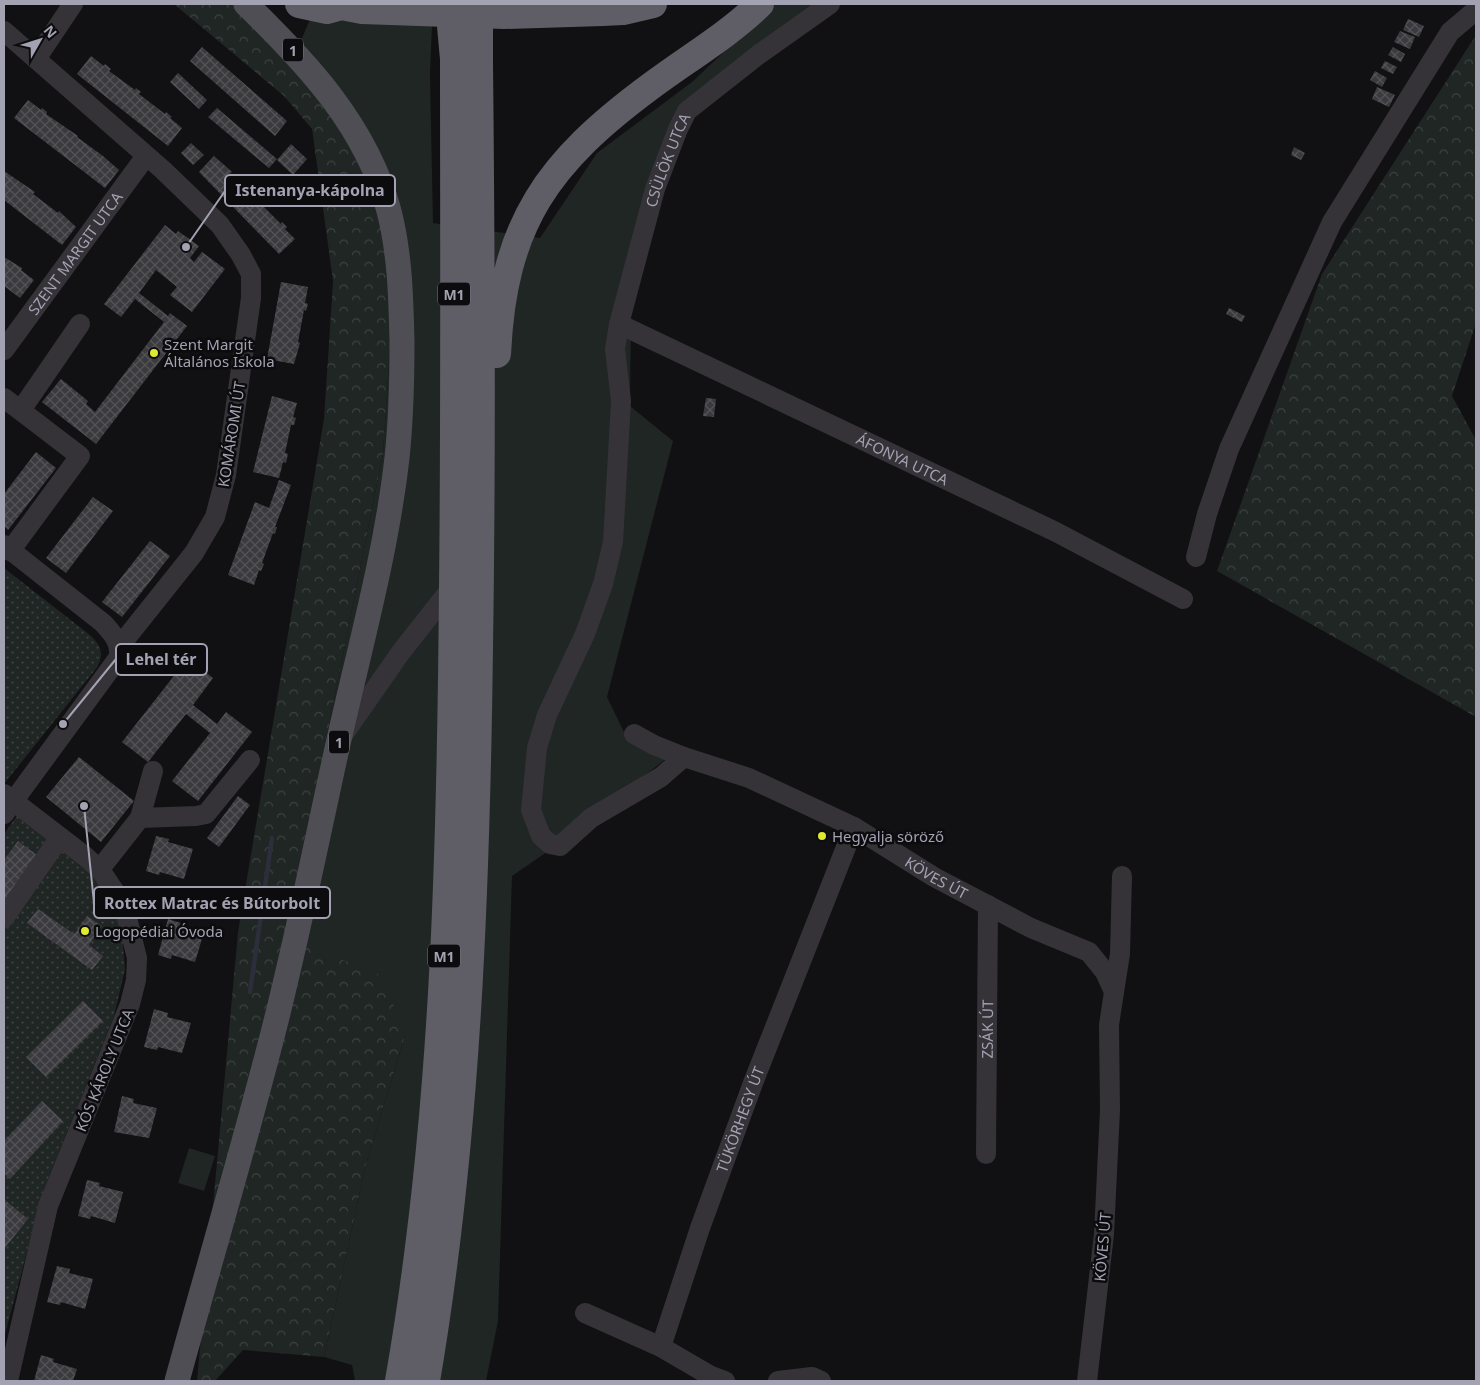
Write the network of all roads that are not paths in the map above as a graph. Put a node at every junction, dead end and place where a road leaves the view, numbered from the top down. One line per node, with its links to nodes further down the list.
1 (73, 4): 13 (street)
2 (246, 4): 28 (main road, 1)
3 (299, 4): 10 (highway)
4 (449, 4): 14 (highway, bridge)
5 (454, 4): 14 (highway, M1, bridge)
6 (479, 4): 14 (highway, M1, bridge)
7 (653, 4): 10 (highway)
8 (760, 4): 21 (highway)
9 (830, 4): 17 (street, CSÜLÖK UTCA)
10 (334, 5)
11 (1476, 10): 23 (street)
12 (6, 37): 13 (street, KOMÁROMI ÚT)
13 (36, 59): 15 (street, KOMÁROMI ÚT)
14 (466, 61): 21 (highway, M1); 24 (highway, M1)
15 (146, 156): 18 (street, SZENT MARGIT UTCA); 26 (street, KOMÁROMI ÚT)
16 (80, 324): 20 (street)
17 (619, 324): 25 (street, ÁFONYA UTCA); 29 (street, CSÜLÖK UTCA)
18 (4, 350)
19 (4, 398): 20 (street)
20 (21, 410): 22 (street)
21 (481, 494): 47 (highway, M1)
22 (7, 548): 26 (street)
23 (1196, 557)
24 (453, 586): 28 (street); 46 (highway, M1)
25 (1183, 599)
26 (119, 647): 32 (street, KOMÁROMI ÚT)
27 (634, 734): 29 (street, KÖVES ÚT)
28 (339, 739): 45 (main road, 1)
29 (684, 757): 34 (street, KÖVES ÚT)
30 (250, 760): 33 (street)
31 (153, 772): 33 (street)
32 (7, 803): 35 (street, KÓS KÁROLY UTCA)
33 (140, 818): 36 (street)
34 (854, 827): 38 (street, KÖVES ÚT); 43 (street, TÜKÖRHEGY ÚT)
35 (60, 837): 39 (street); 44 (street, KÓS KÁROLY UTCA)
36 (103, 865)
37 (1122, 876): 40 (street, KÖVES ÚT)
38 (988, 905): 40 (street, KÖVES ÚT); 41 (street, ZSÁK ÚT)
39 (4, 918)
40 (1114, 992): 51 (street, KÖVES ÚT)
41 (986, 1154)
42 (585, 1313): 43 (street)
43 (661, 1347): 48 (street)
44 (8, 1381)
45 (177, 1381)
46 (399, 1381)
47 (426, 1381)
48 (725, 1381)
49 (778, 1381): 50 (street)
50 (821, 1381)
51 (1087, 1381)

